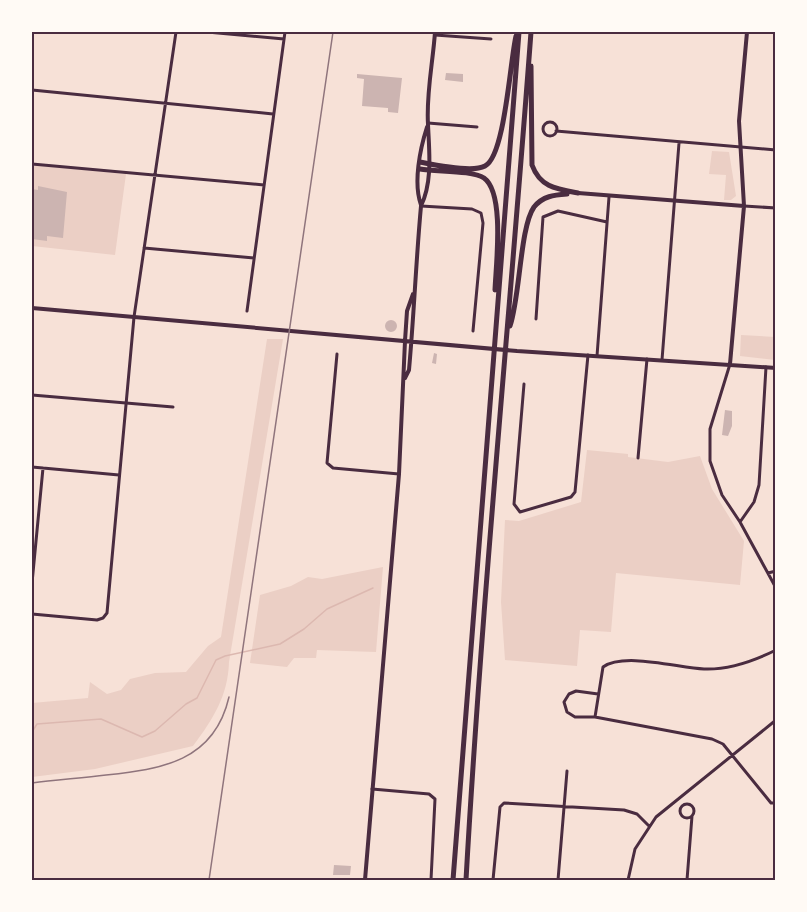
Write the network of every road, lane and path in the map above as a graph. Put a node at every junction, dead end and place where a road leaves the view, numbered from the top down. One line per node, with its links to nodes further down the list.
1 (176, 32): 11 (street)
2 (207, 32): 8 (street)
3 (285, 32): 8 (street)
4 (518, 32): 21 (highway); 38 (highway)
5 (747, 32): 17 (main road)
6 (435, 33): 9 (street); 13 (main road)
7 (530, 33): 24 (highway); 40 (highway)
8 (284, 39): 12 (street)
9 (491, 39)
10 (32, 90): 11 (street)
11 (166, 103): 12 (street); 22 (street)
12 (273, 114): 23 (street)
13 (428, 123): 14 (street); 20 (main road); 21 (main road)
14 (477, 127)
15 (556, 131): 15 (street); 16 (street)
16 (679, 143): 17 (street); 26 (street)
17 (739, 147): 18 (street); 28 (main road)
18 (776, 150)
19 (32, 164): 22 (street)
20 (420, 165): 21 (highway); 27 (main road)
21 (428, 167): 27 (main road); 38 (highway)
22 (155, 176): 23 (street); 31 (street)
23 (264, 185): 32 (street)
24 (578, 193): 25 (main road); 40 (highway)
25 (609, 197): 26 (main road); 30 (street)
26 (674, 202): 28 (main road); 47 (street)
27 (421, 206): 33 (main road); 39 (street)
28 (744, 206): 29 (street); 48 (main road)
29 (776, 208)
30 (607, 222): 37 (street); 45 (street)
31 (144, 248): 32 (street); 36 (street)
32 (254, 258): 35 (street)
33 (413, 294): 41 (main road); 42 (main road)
34 (32, 308): 36 (main road)
35 (247, 311)
36 (134, 317): 41 (main road); 54 (street)
37 (536, 319)
38 (495, 324): 80 (highway)
39 (473, 332)
40 (507, 334): 81 (highway)
41 (405, 341): 42 (main road); 51 (main road)
42 (412, 342): 44 (main road); 51 (main road)
43 (337, 354): 59 (street)
44 (588, 355): 45 (main road); 52 (street)
45 (597, 356): 46 (main road)
46 (647, 359): 47 (main road); 56 (street)
47 (662, 360): 48 (main road)
48 (730, 364): 49 (main road); 61 (street)
49 (766, 367): 50 (main road); 61 (street)
50 (776, 368)
51 (404, 378): 59 (main road)
52 (524, 384)
53 (32, 395): 54 (street)
54 (126, 403): 55 (street); 60 (street)
55 (173, 407)
56 (638, 458)
57 (32, 467): 58 (street)
58 (42, 468): 60 (street); 64 (street)
59 (399, 474): 73 (main road)
60 (119, 475): 66 (street)
61 (740, 522): 63 (street)
62 (776, 571): 63 (street)
63 (768, 573): 65 (street)
64 (32, 583)
65 (776, 588)
66 (32, 614)
67 (776, 650): 68 (street)
68 (598, 694): 69 (street); 69 (street)
69 (595, 717): 71 (street)
70 (776, 720): 71 (street)
71 (733, 754): 74 (street); 77 (street)
72 (567, 771): 75 (street)
73 (372, 789): 78 (main road); 79 (street)
74 (776, 803)
75 (565, 805): 77 (street); 82 (street); 83 (street)
76 (692, 816): 76 (street); 85 (street)
77 (649, 826): 84 (street)
78 (365, 880)
79 (431, 880)
80 (453, 880)
81 (466, 880)
82 (493, 880)
83 (558, 880)
84 (628, 880)
85 (687, 880)

